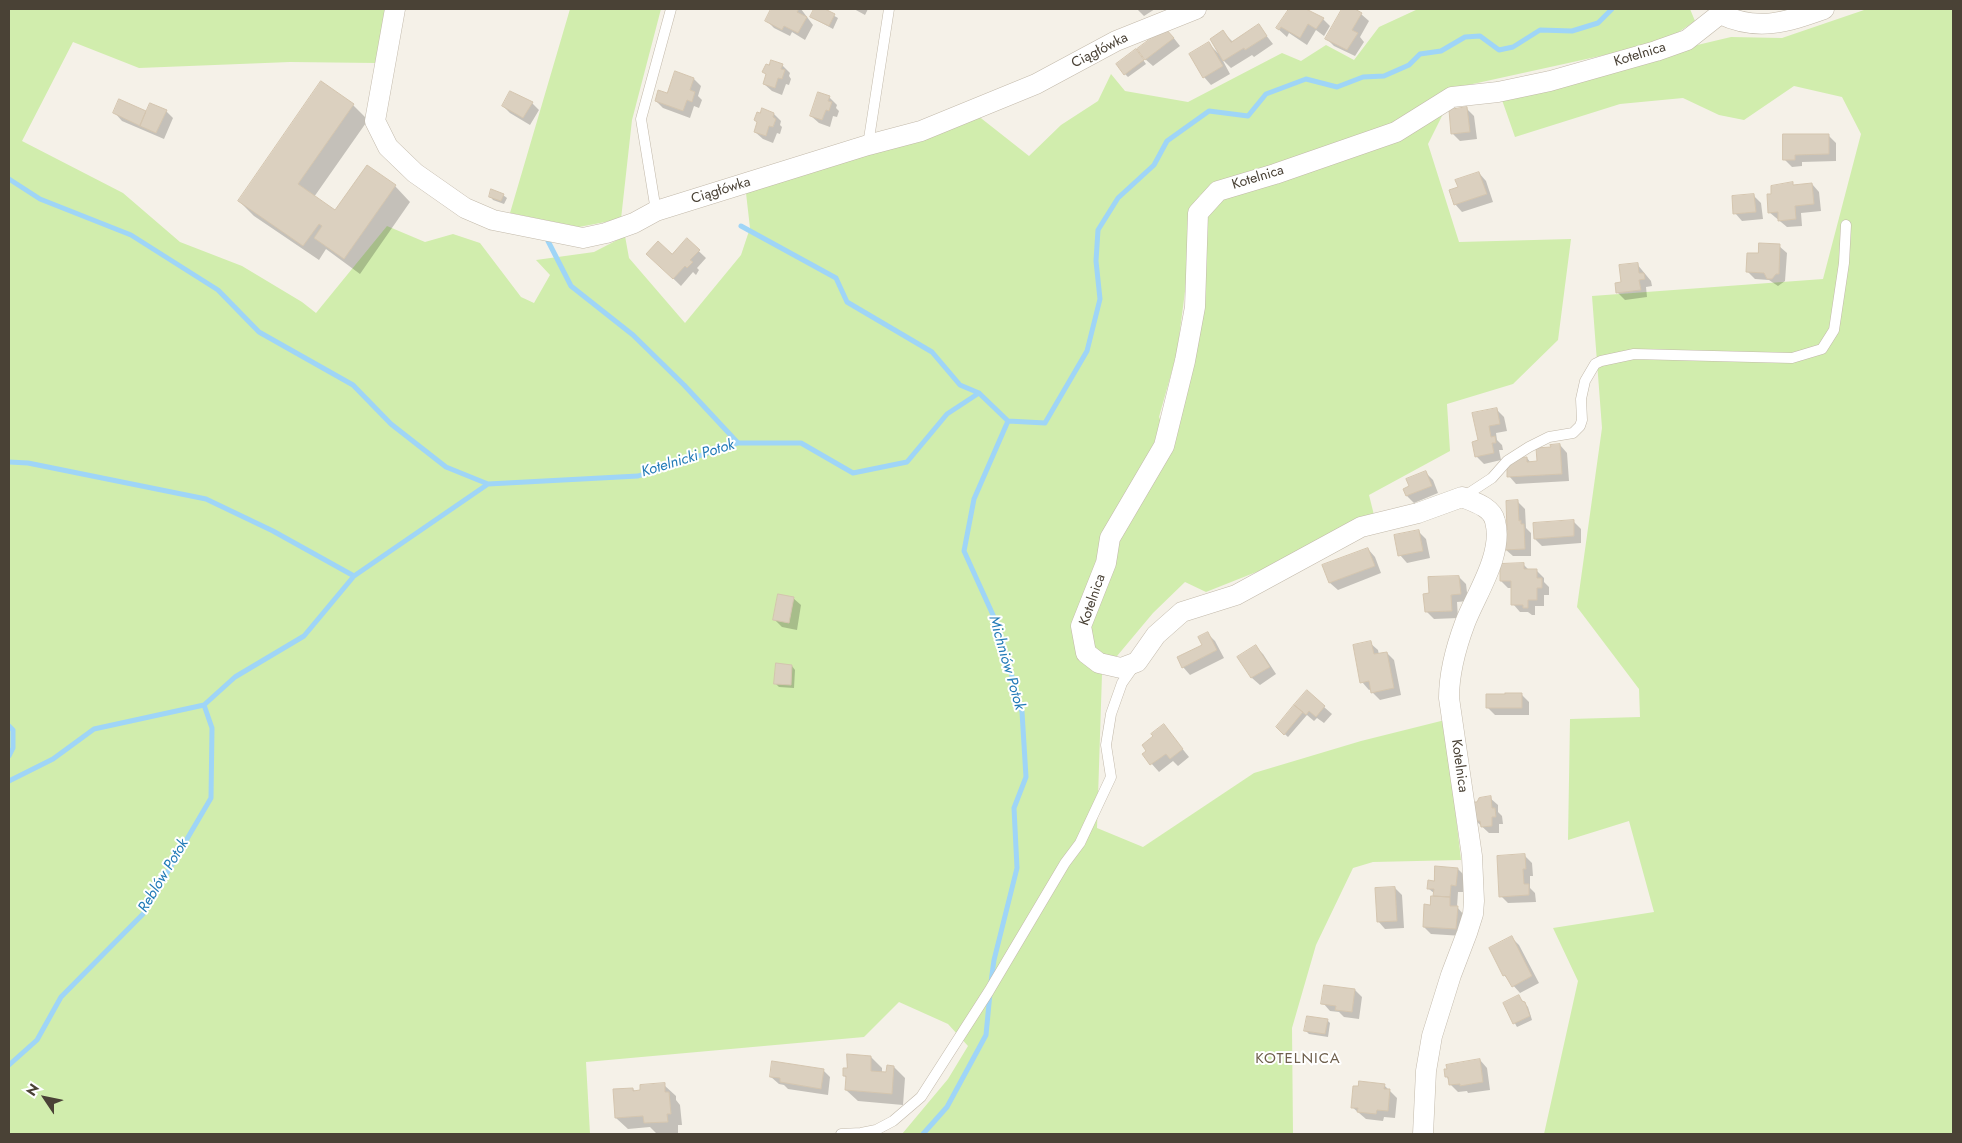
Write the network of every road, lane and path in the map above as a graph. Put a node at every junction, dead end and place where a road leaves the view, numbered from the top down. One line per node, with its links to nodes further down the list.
1 (395, 9): 8 (street, Ciągłówka)
2 (671, 9): 8 (lane)
3 (889, 9): 7 (lane)
4 (1196, 9): 7 (street, Ciągłówka)
5 (1824, 9): 6 (street)
6 (1717, 11): 11 (street, Kotelnica)
7 (868, 145): 8 (street, Ciągłówka)
8 (656, 211)
9 (1846, 225): 10 (lane)
10 (1462, 497): 11 (street); 13 (street, Kotelnica)
11 (1137, 662): 12 (lane)
12 (841, 1134)
13 (1422, 1134)

